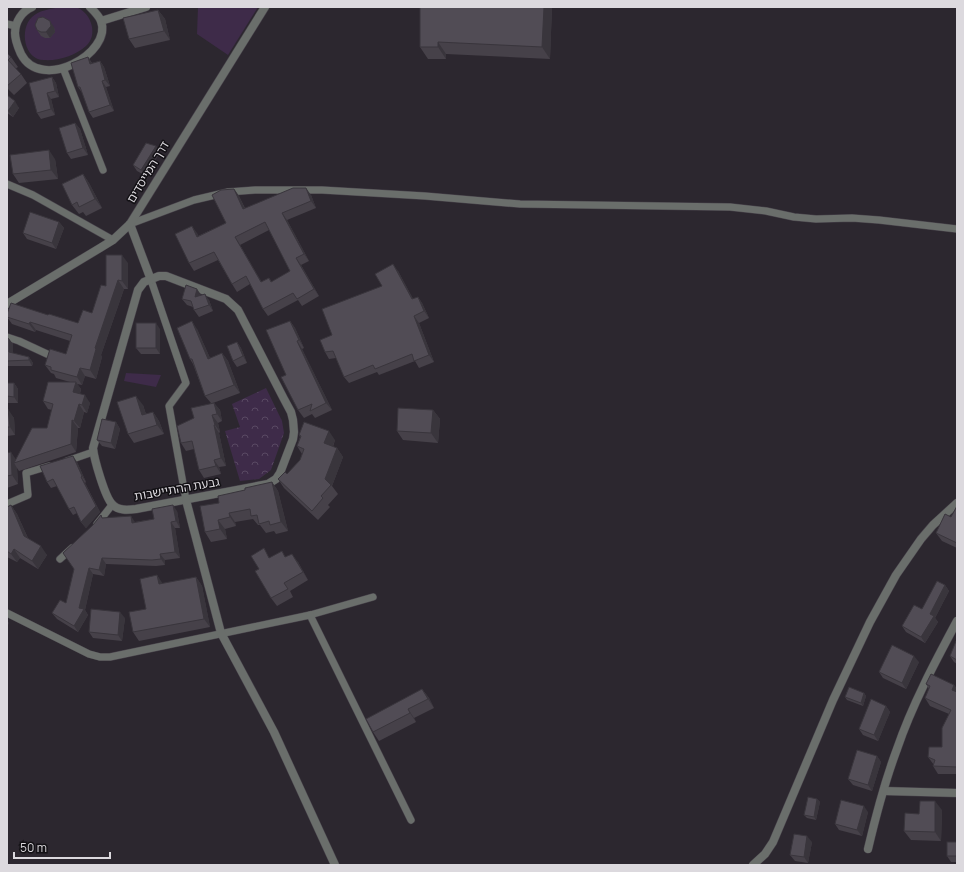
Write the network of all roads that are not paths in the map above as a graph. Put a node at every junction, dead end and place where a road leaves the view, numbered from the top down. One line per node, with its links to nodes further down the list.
1 (32, 7): 7 (street)
2 (90, 7): 5 (street)
3 (146, 7): 5 (street)
4 (265, 7): 11 (street, דרך המייסדים)
5 (101, 21): 8 (street)
6 (7, 24): 7 (lane)
7 (16, 26): 8 (street)
8 (63, 68): 9 (lane)
9 (103, 170)
10 (7, 184): 13 (lane)
11 (130, 224): 12 (lane); 13 (street, דרך המייסדים); 14 (street)
12 (957, 229)
13 (113, 240): 15 (street, דרך המייסדים)
14 (151, 280): 18 (street); 19 (lane); 19 (street, גבעת ההתיישבות)
15 (7, 304)
16 (7, 337): 17 (lane)
17 (47, 354)
18 (93, 452): 21 (lane); 22 (street)
19 (186, 500): 22 (street, גבעת ההתיישבות); 30 (street)
20 (957, 503): 36 (street)
21 (7, 504)
22 (112, 505): 23 (lane)
23 (94, 527)
24 (77, 543): 25 (lane)
25 (60, 559)
26 (373, 596): 28 (lane)
27 (7, 613): 30 (lane)
28 (310, 615): 30 (lane); 33 (lane)
29 (957, 621): 31 (street)
30 (221, 633): 35 (street)
31 (884, 791): 32 (street); 34 (street)
32 (957, 793)
33 (411, 820)
34 (868, 849)
35 (336, 865)
36 (753, 865)

